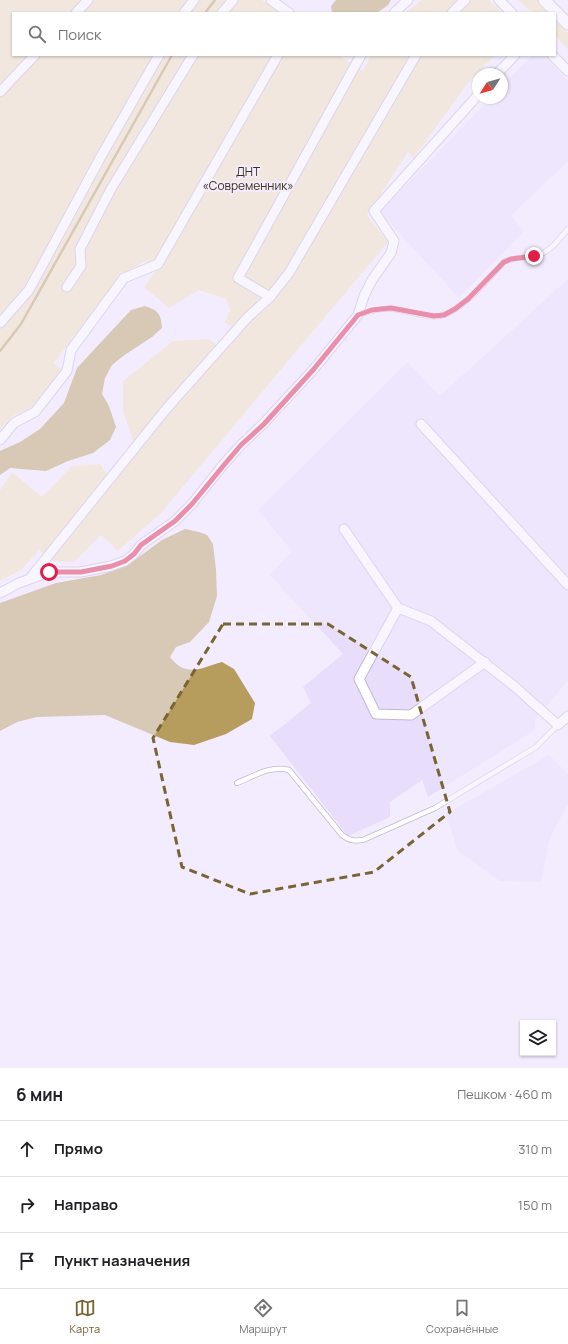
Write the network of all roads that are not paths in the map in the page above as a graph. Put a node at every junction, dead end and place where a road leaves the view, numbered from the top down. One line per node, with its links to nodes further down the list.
1 (88, 0): 9 (street)
2 (194, 0): 10 (street)
3 (233, 0): 11 (street)
4 (271, 0): 12 (street)
5 (408, 0): 13 (street)
6 (465, 0): 14 (street)
7 (499, 0): 15 (street)
8 (544, 0): 16 (street)
9 (77, 12)
10 (185, 12)
11 (223, 12)
12 (288, 12)
13 (395, 12)
14 (453, 12)
15 (511, 12)
16 (568, 24)
17 (34, 56): 27 (street)
18 (158, 56): 33 (street)
19 (192, 56): 30 (street)
20 (277, 56): 35 (street)
21 (358, 56): 31 (street)
22 (415, 56): 31 (street)
23 (514, 56): 25 (street)
24 (553, 56): 26 (street)
25 (503, 68)
26 (568, 71)
27 (0, 92)
28 (472, 102): 32 (street)
29 (568, 229): 32 (lane)
30 (67, 287)
31 (270, 296): 37 (street)
32 (358, 315): 37 (street)
33 (0, 323)
34 (421, 424): 38 (street)
35 (0, 440)
36 (344, 529): 40 (street)
37 (30, 578): 39 (street)
38 (568, 585)
39 (0, 593)
40 (398, 608): 41 (street); 41 (street)
41 (485, 662): 43 (street)
42 (568, 716): 43 (street)
43 (558, 725): 44 (lane)
44 (237, 783)

